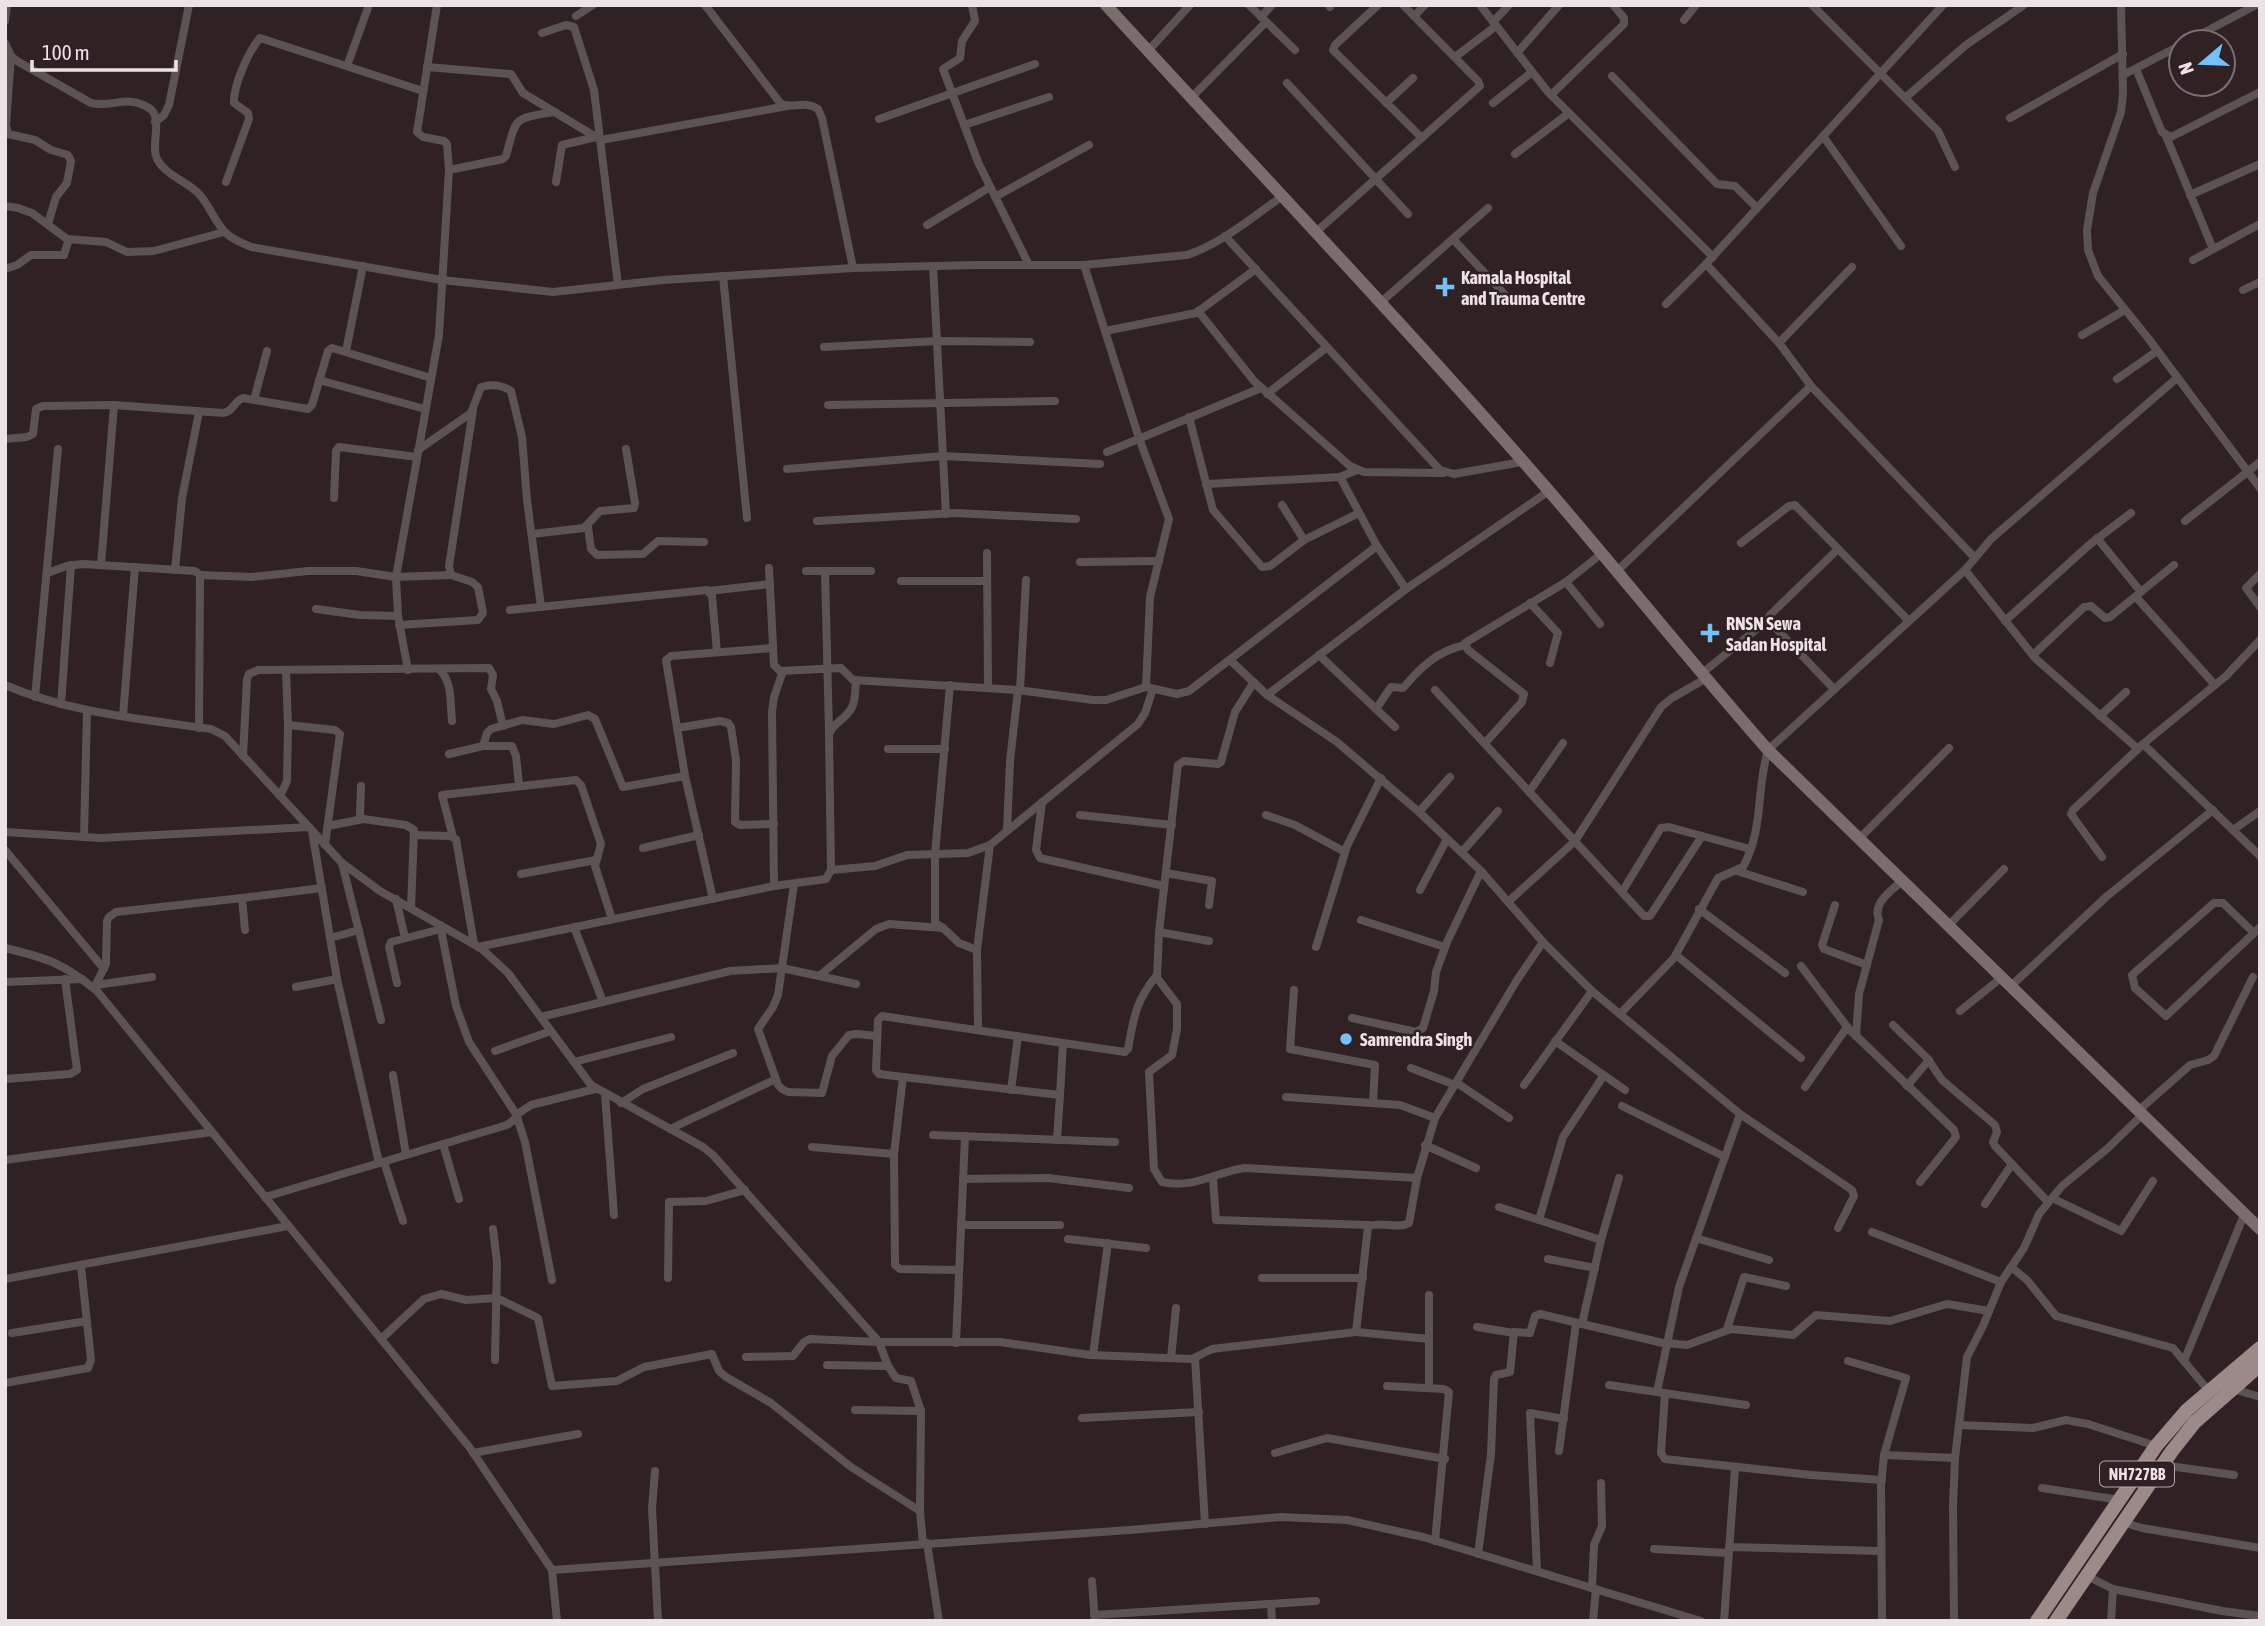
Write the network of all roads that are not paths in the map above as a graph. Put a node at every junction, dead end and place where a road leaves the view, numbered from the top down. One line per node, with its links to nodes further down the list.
1 (7, 5): 29 (street)
2 (190, 5): 66 (street)
3 (369, 5): 42 (street)
4 (437, 5): 43 (street)
5 (593, 5): 25 (street)
6 (705, 5): 60 (street)
7 (972, 5): 53 (street)
8 (1106, 5): 35 (main road)
9 (1190, 5): 35 (street)
10 (1249, 5): 27 (street)
11 (1272, 5): 27 (street)
12 (1378, 5): 58 (street)
13 (1403, 5): 26 (street)
14 (1425, 5): 26 (street)
15 (1480, 5): 30 (street)
16 (1508, 5): 30 (street)
17 (1559, 5): 37 (street)
18 (1696, 5): 28 (street)
19 (1812, 5): 46 (street)
20 (1943, 5): 46 (street)
21 (2024, 5): 57 (street)
22 (2121, 5): 38 (street)
23 (2256, 5): 31 (street)
24 (1619, 7): 54 (street)
25 (576, 16)
26 (1414, 16): 40 (street)
27 (1263, 20): 34 (street); 56 (street)
28 (1684, 20)
29 (5, 21)
30 (1494, 24): 37 (street); 40 (street)
31 (2212, 28)
32 (542, 33): 71 (street)
33 (5, 43): 39 (street)
34 (1295, 50)
35 (1148, 51): 56 (main road)
36 (2167, 52): 44 (street)
37 (1517, 53): 45 (street)
38 (2123, 54): 47 (street); 63 (street)
39 (11, 56): 64 (street); 66 (street)
40 (1455, 57): 70 (street)
41 (1035, 64): 53 (street)
42 (347, 66): 51 (street); 78 (street)
43 (427, 67): 51 (street); 61 (street)
44 (2136, 69): 47 (street); 69 (street)
45 (1532, 72): 54 (street); 59 (street)
46 (1881, 73): 57 (street); 68 (street)
47 (2123, 75): 117 (street)
48 (1612, 76): 86 (street)
49 (1413, 78): 58 (street)
50 (1287, 83): 77 (street)
51 (423, 91): 76 (street)
52 (2260, 92): 69 (street)
53 (952, 93): 65 (street); 67 (street)
54 (1551, 95): 62 (street)
55 (1049, 97): 67 (street)
56 (1192, 97): 82 (main road)
57 (1905, 98): 75 (street)
58 (1386, 103): 70 (street)
59 (1493, 103)
60 (787, 106): 71 (street); 106 (street)
61 (554, 112): 71 (street); 76 (street)
62 (1569, 113): 73 (street); 98 (street)
63 (2010, 118)
64 (6, 119): 88 (street)
65 (879, 119)
66 (155, 122): 91 (street)
67 (964, 125): 80 (street)
68 (1823, 136): 86 (street); 96 (street)
69 (2166, 136): 81 (street)
70 (1422, 138): 77 (street)
71 (598, 139): 79 (street); 112 (street)
72 (1089, 145): 83 (street)
73 (1515, 153)
74 (2260, 164): 81 (street)
75 (1955, 167)
76 (449, 170): 110 (street)
77 (1376, 179): 87 (street); 92 (street)
78 (226, 182)
79 (556, 182)
80 (990, 187): 83 (street); 90 (street)
81 (2190, 195): 97 (street)
82 (1283, 196): 92 (main road); 93 (street)
83 (995, 197): 101 (street)
84 (5, 206): 88 (street)
85 (1488, 208): 95 (street)
86 (1758, 208): 98 (street)
87 (1408, 214)
88 (48, 224): 94 (street)
89 (2260, 224): 97 (street)
90 (927, 225)
91 (225, 232): 94 (street); 103 (street)
92 (1316, 232): 115 (main road)
93 (1225, 236): 102 (street); 108 (street)
94 (69, 239): 107 (street)
95 (1452, 239): 114 (street); 115 (street)
96 (1901, 246)
97 (2213, 249): 99 (street)
98 (1713, 257): 100 (street)
99 (2193, 260)
100 (1706, 264): 116 (street); 123 (street)
101 (1029, 265): 102 (street); 104 (street)
102 (1084, 265): 119 (street)
103 (363, 266): 110 (street); 127 (street)
104 (933, 266): 106 (street); 121 (street)
105 (1852, 267): 123 (street)
106 (852, 268): 109 (street)
107 (5, 269)
108 (1256, 269): 118 (street); 125 (street)
109 (723, 276): 112 (street); 167 (street)
110 (442, 281): 112 (street); 129 (street)
111 (2260, 282): 113 (street)
112 (618, 285)
113 (2243, 290)
114 (1507, 297)
115 (1380, 303): 151 (main road)
116 (1666, 304)
117 (2125, 310): 120 (street); 128 (street)
118 (1199, 311): 119 (street); 134 (street)
119 (1105, 331): 144 (street)
120 (2082, 335)
121 (937, 341): 122 (street); 124 (street); 137 (street)
122 (1030, 342)
123 (1779, 343): 133 (street)
124 (824, 346)
125 (1327, 346): 134 (street); 157 (street)
126 (267, 351): 135 (street)
127 (346, 351): 129 (street); 132 (street)
128 (2157, 351): 130 (street); 131 (street)
129 (431, 378): 141 (street)
130 (2177, 378): 156 (street); 181 (street)
131 (2117, 379)
132 (319, 380): 135 (street); 141 (street)
133 (1811, 386): 181 (street); 194 (street)
134 (1264, 391): 143 (street); 155 (street)
135 (254, 400): 142 (street)
136 (1055, 401): 137 (street)
137 (940, 402): 139 (street); 150 (street)
138 (114, 405): 142 (street); 145 (street); 185 (street)
139 (828, 405)
140 (474, 408): 149 (street); 172 (street); 198 (street)
141 (425, 410): 149 (street)
142 (199, 412): 189 (street)
143 (1189, 417): 144 (street); 159 (street)
144 (1139, 438): 148 (street); 182 (street)
145 (5, 439)
146 (58, 449): 195 (street)
147 (626, 449): 171 (street)
148 (1107, 452)
149 (418, 454): 162 (street); 199 (street)
150 (943, 457): 153 (street); 154 (street); 166 (street)
151 (1522, 461): 157 (street); 161 (main road)
152 (2260, 461): 156 (street)
153 (1100, 464)
154 (787, 469)
155 (1357, 470): 157 (street); 158 (street)
156 (2247, 472): 160 (street); 170 (street)
157 (1446, 473)
158 (1340, 477): 159 (street); 164 (street)
159 (1206, 484): 174 (street)
160 (2260, 488)
161 (1549, 491): 180 (main road); 205 (street)
162 (334, 498)
163 (1282, 505): 174 (street)
164 (1359, 513): 174 (street); 177 (street)
165 (2131, 513): 173 (street)
166 (946, 514): 168 (street); 169 (street)
167 (747, 518)
168 (1076, 519)
169 (817, 521)
170 (2185, 522)
171 (588, 527): 172 (street); 175 (street)
172 (532, 534): 209 (street)
173 (2097, 538): 207 (street); 216 (street)
174 (1304, 540)
175 (704, 542)
176 (1741, 543): 178 (street)
177 (1377, 546): 205 (street); 224 (street)
178 (1838, 548): 213 (street); 214 (street)
179 (987, 552): 202 (street)
180 (1601, 554): 194 (main road); 203 (street)
181 (1975, 558): 190 (street)
182 (1159, 561): 183 (street); 238 (street)
183 (1080, 562)
184 (71, 565): 185 (street); 195 (street); 245 (street)
185 (102, 565): 187 (street)
186 (2174, 565): 207 (street)
187 (135, 567): 189 (street); 248 (street)
188 (769, 568): 204 (street)
189 (175, 570): 197 (street)
190 (1965, 570): 214 (street); 216 (street)
191 (806, 571): 192 (street)
192 (825, 571): 193 (street); 227 (street)
193 (871, 571)
194 (1616, 572): 231 (main road)
195 (47, 573): 244 (street)
196 (2260, 574): 210 (street)
197 (200, 575): 199 (street); 254 (street)
198 (451, 575): 199 (street); 215 (street)
199 (396, 577): 215 (street)
200 (1026, 580): 240 (street)
201 (901, 581): 202 (street)
202 (987, 581): 237 (street)
203 (1566, 582): 208 (street); 217 (street)
204 (770, 584): 206 (street); 220 (street)
205 (1406, 589): 222 (street)
206 (709, 591): 209 (street); 221 (street)
207 (2138, 594): 223 (street); 236 (street)
208 (1530, 603): 219 (street); 225 (street)
209 (541, 607): 212 (street)
210 (2260, 607)
211 (316, 609): 215 (street)
212 (510, 610)
213 (1768, 620): 231 (street); 239 (street)
214 (1908, 620): 239 (street)
215 (398, 621): 229 (street)
216 (2005, 621): 223 (street)
217 (1600, 624)
218 (2260, 640): 236 (street)
219 (1465, 645): 246 (street); 257 (street)
220 (773, 648): 221 (street); 230 (street)
221 (717, 652): 255 (street)
222 (1319, 655): 243 (street); 246 (street)
223 (2032, 655): 249 (street)
224 (1230, 660): 233 (street); 238 (street)
225 (1550, 663)
226 (439, 669): 229 (street); 250 (street); 252 (street)
227 (827, 669): 230 (street); 232 (street); 256 (street)
228 (286, 670): 229 (street); 251 (street); 266 (street)
229 (408, 670)
230 (783, 671): 282 (street)
231 (1703, 676): 264 (main road); 296 (street)
232 (856, 680): 235 (street); 256 (street)
233 (1254, 682): 243 (street); 283 (street)
234 (5, 685): 244 (street)
235 (950, 685): 237 (street); 261 (street)
236 (2215, 685): 260 (street)
237 (988, 688): 240 (street)
238 (1150, 688): 240 (street); 274 (street)
239 (1834, 689): 264 (street)
240 (1019, 690): 286 (street)
241 (1435, 690): 257 (street)
242 (2126, 692): 249 (street)
243 (1267, 695): 269 (street)
244 (35, 697): 245 (street)
245 (61, 704): 247 (street)
246 (1376, 709): 253 (street)
247 (87, 711): 248 (street); 293 (street)
248 (123, 716): 254 (street)
249 (2100, 716): 260 (street)
250 (452, 721)
251 (288, 725): 273 (street); 284 (street)
252 (503, 726): 259 (street); 267 (street)
253 (1395, 727)
254 (199, 728): 266 (street)
255 (677, 728): 267 (street); 282 (street)
256 (829, 733): 310 (street)
257 (1485, 743): 272 (street)
258 (1563, 743): 272 (street)
259 (483, 746): 265 (street); 270 (street)
260 (2140, 747): 275 (street); 306 (street)
261 (945, 748): 263 (street); 304 (street)
262 (1949, 748): 295 (street)
263 (888, 749)
264 (1768, 750): 295 (main road); 300 (street)
265 (449, 754)
266 (243, 756): 273 (street)
267 (685, 776): 290 (street)
268 (1450, 777): 278 (street)
269 (1381, 778): 278 (street); 302 (street)
270 (519, 785): 291 (street); 307 (street)
271 (361, 786): 281 (street)
272 (1529, 792): 296 (street)
273 (280, 796): 285 (street)
274 (1042, 802): 286 (street); 318 (street)
275 (2213, 810): 287 (street); 364 (street)
276 (1498, 811): 303 (street)
277 (2260, 811): 287 (street)
278 (1419, 813): 294 (street)
279 (1080, 815): 283 (street)
280 (1266, 815): 302 (street)
281 (363, 819): 284 (street); 289 (street)
282 (774, 824): 317 (street)
283 (1172, 825): 313 (street)
284 (328, 826): 297 (street)
285 (311, 829): 293 (street); 297 (street); 319 (street)
286 (1007, 830): 298 (street)
287 (2233, 830): 305 (street)
288 (5, 832): 293 (street)
289 (415, 835): 291 (street); 329 (street)
290 (699, 835): 299 (street); 325 (street)
291 (453, 836): 345 (street)
292 (1702, 836): 300 (street); 321 (street); 321 (street)
293 (84, 838)
294 (1447, 839): 303 (street); 320 (street)
295 (1859, 839): 315 (main road)
296 (1575, 841): 321 (street); 326 (street)
297 (325, 845): 308 (street)
298 (990, 845): 304 (street); 349 (street)
299 (643, 848)
300 (1750, 849): 312 (street)
301 (5, 850): 354 (street)
302 (1345, 852): 346 (street)
303 (1462, 852): 311 (street)
304 (935, 854): 310 (street); 336 (street)
305 (2260, 856)
306 (2102, 857)
307 (596, 860): 314 (street); 331 (street)
308 (342, 863): 324 (street); 338 (street)
309 (2004, 869): 333 (street)
310 (831, 870): 316 (street)
311 (1481, 871): 326 (street); 347 (street)
312 (1737, 872): 322 (street); 330 (street)
313 (1166, 873): 318 (street); 327 (street)
314 (521, 874)
315 (1902, 881): 333 (main road); 351 (street)
316 (794, 884): 317 (street); 353 (street)
317 (774, 886): 325 (street)
318 (1164, 886): 340 (street)
319 (322, 888): 323 (street); 342 (street)
320 (1420, 890)
321 (1622, 892)
322 (1803, 892)
323 (242, 898): 337 (street); 354 (street)
324 (396, 899): 329 (street); 341 (street)
325 (713, 899): 331 (street)
326 (1508, 902): 344 (street)
327 (1209, 905)
328 (1835, 905): 351 (street)
329 (411, 908): 334 (street)
330 (1699, 909): 350 (street); 355 (street)
331 (612, 919): 335 (street)
332 (1361, 920): 347 (street)
333 (1948, 926): 364 (main road)
334 (441, 927): 341 (street); 345 (street); 413 (street)
335 (574, 927): 345 (street); 371 (street)
336 (943, 928): 349 (street); 358 (street)
337 (245, 930)
338 (359, 930): 342 (street); 376 (street)
339 (2257, 930): 339 (street)
340 (1159, 932): 343 (street); 356 (street)
341 (405, 937): 365 (street)
342 (330, 939): 362 (street)
343 (1209, 942)
344 (1543, 942): 370 (street); 398 (street)
345 (476, 945): 374 (street)
346 (1316, 947)
347 (1445, 947): 375 (street)
348 (5, 948): 361 (street)
349 (977, 950): 379 (street)
350 (1676, 955): 373 (street); 389 (street)
351 (1867, 965): 384 (street)
352 (1801, 966): 378 (street)
353 (782, 968): 358 (street); 371 (street); 397 (street)
354 (104, 969): 367 (street)
355 (1785, 973)
356 (1157, 975): 386 (street); 432 (street)
357 (152, 976): 367 (street)
358 (819, 976): 366 (street)
359 (2253, 976): 411 (street)
360 (65, 979): 361 (street); 363 (street); 396 (street)
361 (82, 979): 367 (street)
362 (337, 979): 368 (street); 429 (street)
363 (5, 982)
364 (2006, 982): 372 (street); 411 (main road)
365 (397, 983)
366 (856, 984)
367 (95, 987): 417 (street)
368 (296, 987)
369 (1294, 990): 409 (street)
370 (1592, 991): 373 (street); 385 (street)
371 (603, 1002): 374 (street)
372 (1960, 1010)
373 (1620, 1014): 412 (street)
374 (541, 1017): 380 (street)
375 (1352, 1018)
376 (381, 1020)
377 (1893, 1025): 390 (street)
378 (1848, 1028): 384 (street); 401 (street)
379 (978, 1030): 381 (street); 382 (street)
380 (551, 1031): 387 (street); 391 (street)
381 (877, 1036): 395 (street); 397 (street)
382 (1018, 1036): 386 (street); 403 (street)
383 (671, 1037): 391 (street)
384 (1856, 1037): 400 (street)
385 (1555, 1041): 394 (street); 399 (street)
386 (1063, 1043): 406 (street)
387 (495, 1051)
388 (733, 1053): 408 (street)
389 (1801, 1058)
390 (1929, 1060): 400 (street); 430 (street)
391 (574, 1062): 402 (street)
392 (1411, 1068): 398 (street)
393 (393, 1075): 426 (street)
394 (1604, 1075): 404 (street); 447 (street)
395 (902, 1077): 403 (street); 425 (street)
396 (5, 1079)
397 (776, 1079): 416 (street)
398 (1456, 1084): 414 (street); 415 (street)
399 (1524, 1085)
400 (1907, 1086): 437 (street)
401 (1805, 1087)
402 (595, 1089): 405 (street); 413 (street)
403 (1011, 1090): 406 (street)
404 (1625, 1090)
405 (606, 1094): 408 (street); 445 (street)
406 (1060, 1096): 420 (street)
407 (1286, 1097): 409 (street)
408 (621, 1103): 416 (street)
409 (1373, 1103): 414 (street)
410 (1622, 1106): 427 (street)
411 (2140, 1113): 442 (street); 446 (main road)
412 (1740, 1114): 427 (street); 453 (street)
413 (516, 1115): 422 (street); 472 (street)
414 (1435, 1118): 423 (street)
415 (1509, 1118)
416 (670, 1129): 439 (street)
417 (212, 1132): 428 (street); 440 (street)
418 (933, 1135): 419 (street)
419 (965, 1136): 420 (street); 435 (street)
420 (1057, 1140): 421 (street)
421 (1115, 1142)
422 (443, 1144): 426 (street); 441 (street)
423 (1425, 1145): 431 (street); 433 (street)
424 (812, 1147): 425 (street)
425 (894, 1154): 467 (street)
426 (406, 1155): 429 (street)
427 (1725, 1157): 457 (street)
428 (5, 1160)
429 (382, 1163): 440 (street); 448 (street)
430 (2012, 1164): 442 (street); 443 (street)
431 (1476, 1168)
432 (1213, 1178): 433 (street); 451 (street)
433 (1416, 1178): 451 (street)
434 (1619, 1178): 459 (street)
435 (963, 1179): 438 (street); 449 (street)
436 (2153, 1181): 442 (street)
437 (1920, 1182)
438 (1129, 1188)
439 (745, 1190): 468 (street); 488 (street)
440 (265, 1197): 452 (street)
441 (458, 1199)
442 (2050, 1200): 465 (street)
443 (1985, 1204)
444 (1499, 1207): 447 (street)
445 (614, 1215)
446 (2244, 1215): 455 (main road); 498 (street)
447 (1539, 1220): 459 (street)
448 (403, 1221)
449 (961, 1225): 450 (street); 467 (street)
450 (1060, 1225)
451 (1369, 1225): 470 (street)
452 (288, 1226): 464 (street); 486 (street)
453 (1838, 1228)
454 (493, 1229): 476 (street)
455 (2260, 1229)
456 (1872, 1232): 473 (street)
457 (1696, 1238): 463 (street); 490 (street)
458 (1069, 1239): 460 (street)
459 (1601, 1240): 466 (street)
460 (1108, 1243): 461 (street); 492 (street)
461 (1146, 1248)
462 (1548, 1259): 466 (street)
463 (1769, 1260)
464 (81, 1266): 471 (street); 479 (street)
465 (2011, 1267): 473 (street); 498 (street)
466 (1595, 1268): 480 (street)
467 (959, 1270): 489 (street)
468 (668, 1278)
469 (1262, 1278): 470 (street)
470 (1363, 1278): 484 (street)
471 (5, 1279)
472 (552, 1280)
473 (2001, 1282): 478 (street)
474 (1786, 1286): 482 (street)
475 (1429, 1295): 487 (street)
476 (497, 1298): 486 (street); 496 (street); 533 (street)
477 (1177, 1308): 494 (street)
478 (1989, 1311): 482 (street); 516 (street)
479 (87, 1321): 483 (street); 502 (street)
480 (1579, 1323): 485 (street); 490 (street); 515 (street)
481 (1477, 1327): 485 (street)
482 (1727, 1329): 490 (street)
483 (12, 1332)
484 (1356, 1332): 487 (street); 495 (street)
485 (1514, 1333): 542 (street)
486 (381, 1339): 520 (street)
487 (1429, 1339): 505 (street)
488 (879, 1342): 489 (street); 493 (street); 501 (street)
489 (956, 1343): 492 (street)
490 (1667, 1344): 508 (street)
491 (2260, 1348): 507 (highway, NH727BB)
492 (1093, 1355): 494 (street)
493 (746, 1357)
494 (1171, 1358): 495 (street)
495 (1195, 1358): 513 (street)
496 (495, 1360)
497 (1848, 1361): 522 (street)
498 (2184, 1362): 507 (street)
499 (2260, 1364): 506 (highway, NH727BB)
500 (827, 1366): 501 (street)
501 (888, 1366): 512 (street)
502 (5, 1383)
503 (1609, 1385): 508 (street)
504 (1387, 1386): 505 (street)
505 (1429, 1388): 524 (street)
506 (2233, 1389): 509 (street); 525 (highway, NH727BB)
507 (2208, 1390): 518 (highway, NH727BB)
508 (1661, 1393): 510 (street); 526 (street)
509 (2260, 1397)
510 (1746, 1405)
511 (855, 1410): 512 (street)
512 (921, 1411): 533 (street)
513 (1199, 1412): 514 (street); 535 (street)
514 (1082, 1418)
515 (1564, 1419): 519 (street); 545 (street)
516 (1959, 1424): 518 (street); 523 (street)
517 (578, 1434): 520 (street)
518 (2156, 1446): 532 (highway, NH727BB)
519 (1559, 1451)
520 (473, 1453): 544 (street)
521 (1275, 1453): 524 (street)
522 (1884, 1455): 523 (street); 529 (street)
523 (1955, 1458): 564 (street)
524 (1445, 1459): 536 (street)
525 (2162, 1465): 528 (street); 534 (highway, NH727BB)
526 (1735, 1468): 529 (street); 540 (street)
527 (655, 1471): 543 (street)
528 (2234, 1475)
529 (1882, 1480): 541 (street)
530 (1601, 1483): 548 (street)
531 (2042, 1488): 532 (street)
532 (2120, 1500): 552 (highway, NH727BB)
533 (920, 1511): 537 (street)
534 (2122, 1522): 538 (street); 546 (highway, NH727BB)
535 (1205, 1524): 536 (street); 537 (street)
536 (1435, 1541): 542 (street)
537 (925, 1544): 543 (street); 558 (street)
538 (2260, 1548)
539 (1654, 1549): 540 (street)
540 (1728, 1550): 541 (street); 562 (street)
541 (1881, 1551): 563 (street)
542 (1478, 1554): 545 (street)
543 (655, 1562): 544 (street); 557 (street)
544 (552, 1570): 556 (street)
545 (1537, 1571): 548 (street)
546 (2087, 1576): 549 (street); 555 (highway, NH727BB)
547 (1092, 1580): 554 (street)
548 (1594, 1588): 560 (street); 561 (street)
549 (2113, 1589): 553 (street); 566 (street)
550 (1316, 1601): 551 (street)
551 (1271, 1604): 554 (street); 559 (street)
552 (2046, 1607): 555 (highway); 565 (highway, NH727BB)
553 (2260, 1616)
554 (1094, 1618)
555 (2058, 1618)
556 (557, 1621)
557 (658, 1621)
558 (939, 1621)
559 (1272, 1621)
560 (1593, 1621)
561 (1701, 1621)
562 (1724, 1621)
563 (1882, 1621)
564 (1954, 1621)
565 (2037, 1621)
566 (2111, 1621)

